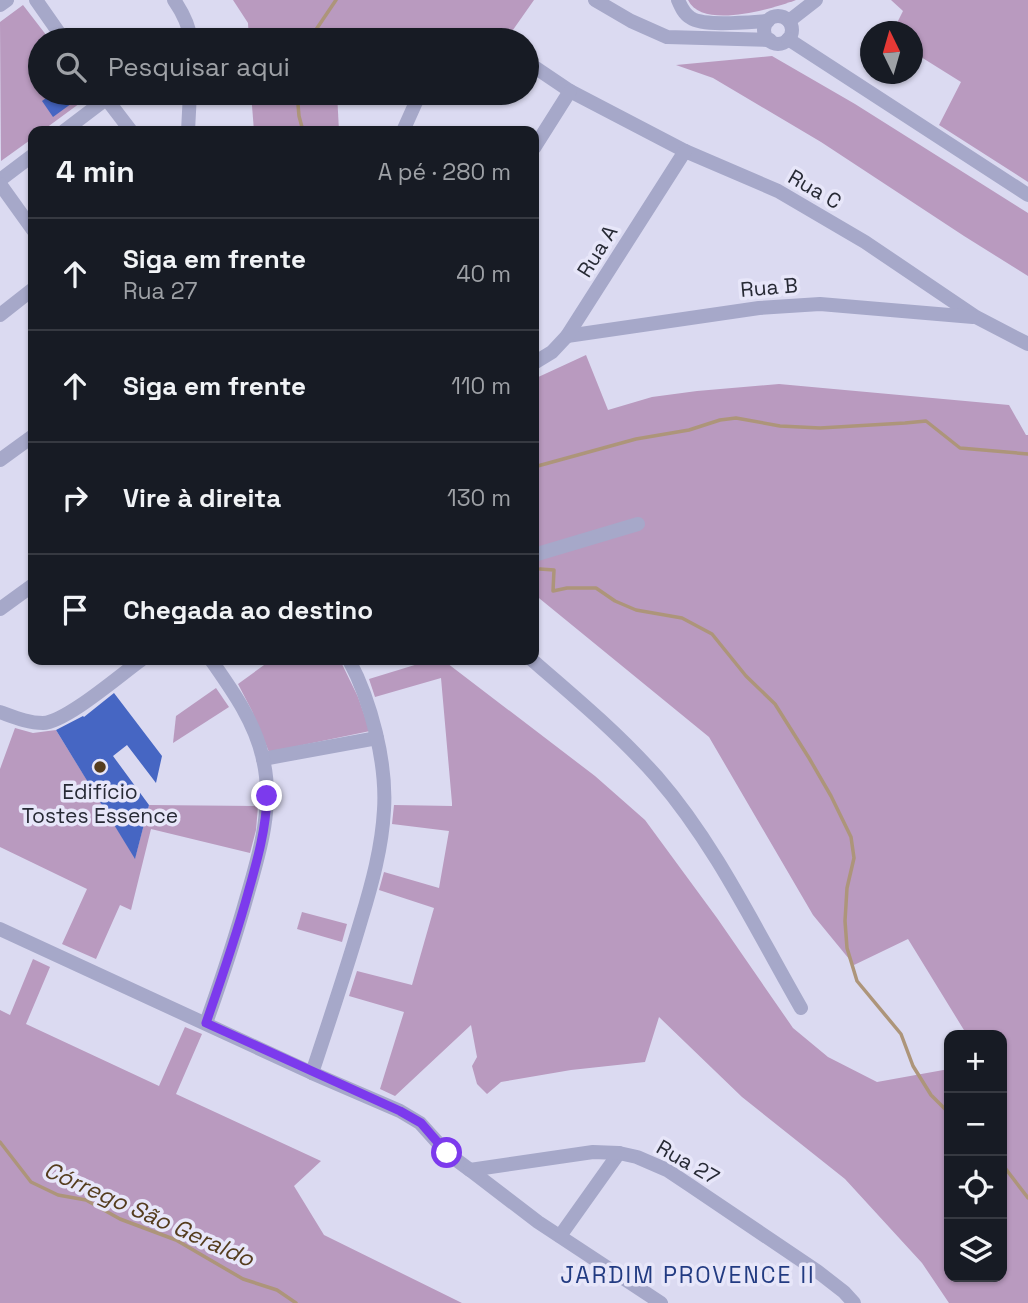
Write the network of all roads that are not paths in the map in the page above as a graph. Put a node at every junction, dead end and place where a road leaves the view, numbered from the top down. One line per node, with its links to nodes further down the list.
1 (7, 0): 7 (street)
2 (36, 0): 10 (street)
3 (174, 0): 11 (street)
4 (595, 0): 13 (street)
5 (678, 0): 9 (street)
6 (816, 0): 8 (street)
7 (0, 5)
8 (789, 20): 9 (street); 12 (street)
9 (768, 21): 13 (street)
10 (56, 28)
11 (190, 28)
12 (788, 39): 13 (street); 28 (street)
13 (770, 40)
14 (539, 70): 15 (street, Rua C)
15 (570, 91): 24 (street); 25 (street, Rua C)
16 (94, 105): 20 (street)
17 (111, 105): 21 (street)
18 (189, 105): 22 (street)
19 (415, 105): 23 (street)
20 (70, 126)
21 (127, 126)
22 (188, 126)
23 (405, 126)
24 (539, 140)
25 (685, 151): 30 (street, Rua C); 35 (street, Rua A)
26 (28, 159): 27 (street)
27 (0, 182): 29 (street)
28 (1028, 195)
29 (28, 223)
30 (919, 279): 32 (street); 34 (street, Rua C)
31 (28, 293): 33 (street)
32 (914, 312): 34 (street, Rua B); 35 (street, Rua B)
33 (0, 315)
34 (976, 317): 36 (street, Rua C)
35 (567, 336): 37 (street, Rua A)
36 (1028, 344)
37 (539, 360)
38 (28, 440): 39 (street)
39 (0, 460)
40 (638, 524): 41 (street)
41 (539, 554)
42 (28, 589): 43 (street)
43 (0, 610)
44 (134, 665): 48 (street)
45 (215, 665): 50 (street)
46 (351, 665): 49 (street)
47 (538, 665): 52 (street)
48 (0, 712)
49 (377, 738): 50 (street); 54 (street)
50 (264, 759): 53 (street)
51 (0, 929): 53 (street)
52 (801, 1008)
53 (206, 1023): 54 (street)
54 (312, 1073): 56 (street)
55 (619, 1153): 56 (street, Rua 27); 57 (street); 59 (street, Rua 27)
56 (470, 1170): 57 (street)
57 (560, 1236): 58 (street)
58 (661, 1303)
59 (854, 1303)

